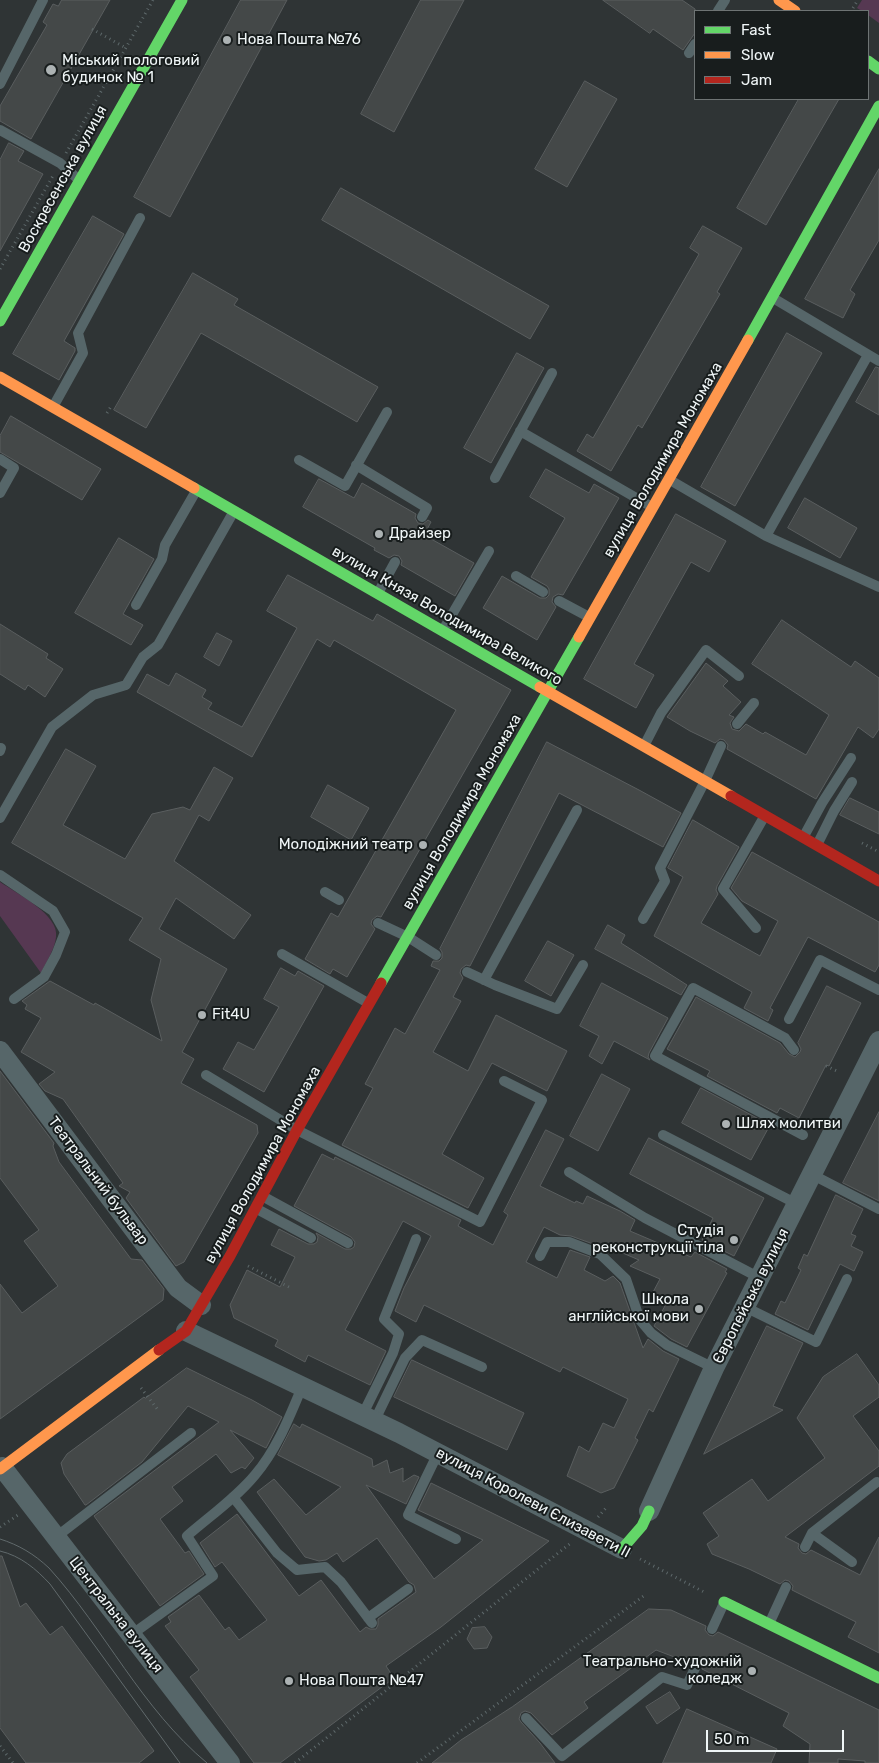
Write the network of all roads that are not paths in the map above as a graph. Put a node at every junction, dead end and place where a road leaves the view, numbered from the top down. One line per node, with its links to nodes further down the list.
1 (43, 0): 7 (lane)
2 (182, 0): 10 (main road, Воскресенська вулиця)
3 (778, 0): 4 (main road)
4 (793, 10)
5 (694, 46): 6 (lane)
6 (689, 53)
7 (0, 84)
8 (879, 106): 12 (main road, вулиця Володимира Мономаха)
9 (0, 130): 10 (lane)
10 (79, 180): 13 (main road, Воскресенська вулиця)
11 (140, 218): 18 (lane)
12 (773, 298): 14 (lane); 25 (main road, вулиця Володимира Мономаха)
13 (0, 321)
14 (868, 354): 15 (lane); 31 (lane)
15 (879, 361)
16 (552, 373): 20 (lane)
17 (0, 377): 18 (main road, вулиця Князя Володимира Великого)
18 (53, 407): 26 (main road, вулиця Князя Володимира Великого)
19 (387, 412): 23 (lane)
20 (520, 431): 24 (lane); 28 (lane)
21 (0, 459): 27 (lane)
22 (299, 460): 23 (lane)
23 (356, 465): 30 (lane)
24 (495, 478)
25 (669, 480): 28 (main road, вулиця Володимира Мономаха); 31 (lane)
26 (197, 489): 29 (main road, вулиця Князя Володимира Великого); 39 (lane)
27 (0, 493)
28 (653, 508): 40 (main road, вулиця Володимира Мономаха)
29 (234, 510): 37 (main road, вулиця Князя Володимира Великого); 53 (lane)
30 (422, 517)
31 (766, 536): 35 (lane)
32 (489, 551): 41 (lane)
33 (395, 562): 37 (lane)
34 (516, 576): 36 (lane)
35 (879, 586)
36 (543, 592)
37 (378, 594): 41 (main road, вулиця Князя Володимира Великого)
38 (559, 601): 40 (lane)
39 (136, 605)
40 (590, 617): 43 (main road, вулиця Володимира Мономаха)
41 (443, 631): 43 (main road, вулиця Князя Володимира Великого)
42 (739, 676): 46 (lane)
43 (548, 691): 46 (main road, вулиця Князя Володимира Великого); 63 (main road, вулиця Володимира Мономаха)
44 (754, 703): 45 (lane)
45 (737, 724)
46 (644, 746): 49 (main road, вулиця Князя Володимира Великого)
47 (721, 746): 49 (lane)
48 (851, 758): 54 (lane)
49 (705, 781): 52 (main road, вулиця Князя Володимира Великого); 60 (lane)
50 (852, 782): 55 (lane)
51 (577, 810): 68 (lane)
52 (764, 816): 54 (main road, вулиця Князя Володимира Великого); 62 (lane)
53 (0, 818)
54 (803, 837): 55 (main road, вулиця Князя Володимира Великого)
55 (817, 846): 57 (main road, вулиця Князя Володимира Великого)
56 (0, 874): 70 (lane)
57 (879, 881)
58 (325, 892): 59 (lane)
59 (339, 900)
60 (643, 919)
61 (378, 922): 63 (lane)
62 (756, 928)
63 (408, 937): 65 (lane); 71 (main road, вулиця Володимира Мономаха)
64 (282, 954): 71 (lane)
65 (436, 955)
66 (582, 965): 68 (lane)
67 (467, 972): 68 (lane)
68 (484, 980)
69 (879, 990): 72 (lane)
70 (14, 999)
71 (370, 1004): 78 (main road, вулиця Володимира Мономаха)
72 (789, 1019)
73 (879, 1041): 82 (street, Європейська вулиця)
74 (0, 1050): 93 (street, Театральний бульвар)
75 (794, 1050): 80 (lane)
76 (206, 1075): 78 (lane)
77 (504, 1080): 78 (lane)
78 (298, 1130): 83 (main road, вулиця Володимира Мономаха)
79 (663, 1135): 84 (lane)
80 (803, 1136)
81 (569, 1172): 91 (lane)
82 (811, 1174): 84 (street, Європейська вулиця); 86 (lane)
83 (263, 1196): 85 (main road, вулиця Володимира Мономаха); 89 (lane)
84 (797, 1204): 91 (street, Європейська вулиця)
85 (256, 1208): 87 (lane); 93 (main road, вулиця Володимира Мономаха)
86 (879, 1210)
87 (311, 1238)
88 (416, 1239): 99 (lane)
89 (348, 1243)
90 (540, 1256): 97 (lane)
91 (760, 1278): 94 (street, Європейська вулиця)
92 (847, 1279): 94 (lane)
93 (201, 1305): 95 (main road, вулиця Володимира Мономаха)
94 (745, 1307): 97 (street, Європейська вулиця)
95 (186, 1331): 98 (street, вулиця Королеви Єлизавети ІІ); 102 (main road, вулиця Володимира Мономаха)
96 (482, 1367): 99 (lane)
97 (714, 1368): 105 (street, Європейська вулиця)
98 (302, 1387): 99 (street, вулиця Королеви Єлизавети ІІ); 104 (lane)
99 (368, 1419): 101 (street, вулиця Королеви Єлизавети ІІ)
100 (192, 1433): 107 (lane)
101 (438, 1453): 108 (lane); 110 (street, вулиця Королеви Єлизавети ІІ)
102 (1, 1468): 107 (street, Центральна вулиця)
103 (877, 1482): 106 (lane)
104 (235, 1494): 113 (lane); 117 (lane)
105 (649, 1511): 110 (main road, Європейська вулиця)
106 (812, 1534): 109 (lane); 111 (lane)
107 (56, 1537): 117 (street, Центральна вулиця)
108 (456, 1539)
109 (805, 1547)
110 (622, 1549)
111 (852, 1562)
112 (786, 1587): 115 (lane)
113 (408, 1589)
114 (724, 1602): 115 (main road); 116 (lane)
115 (769, 1624): 119 (main road)
116 (712, 1629)
117 (131, 1635): 121 (street, Центральна вулиця)
118 (696, 1666): 120 (lane)
119 (879, 1678)
120 (526, 1718)
121 (230, 1763)

